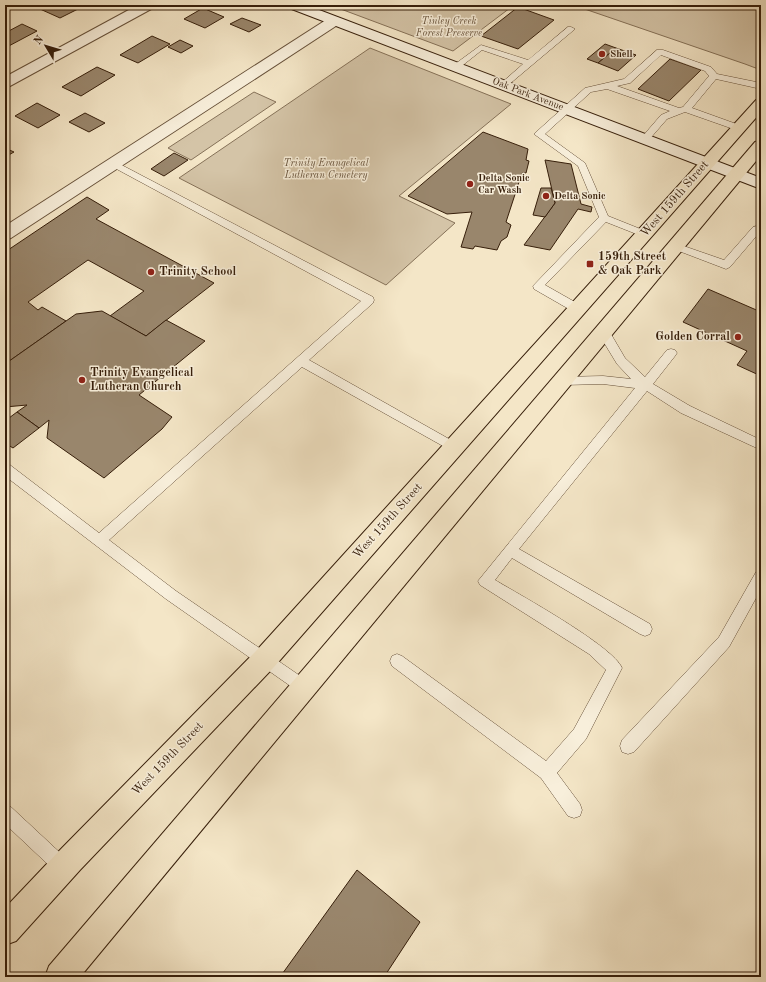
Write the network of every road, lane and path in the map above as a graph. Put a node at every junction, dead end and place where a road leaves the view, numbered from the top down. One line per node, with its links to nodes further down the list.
1 (148, 5): 8 (street)
2 (294, 5): 3 (street, Oak Park Avenue)
3 (334, 21): 6 (street, Oak Park Avenue); 19 (street)
4 (571, 29): 5 (lane)
5 (528, 63): 6 (lane); 9 (lane)
6 (455, 67): 9 (street, Oak Park Avenue)
7 (714, 76): 10 (lane); 11 (lane); 14 (lane)
8 (5, 83)
9 (502, 85): 13 (street, Oak Park Avenue)
10 (608, 86): 13 (lane); 14 (lane)
11 (761, 86)
12 (761, 103): 15 (main road, West 159th Street)
13 (568, 110): 16 (street, Oak Park Avenue); 22 (lane)
14 (682, 110): 15 (lane); 16 (lane)
15 (739, 128): 18 (main road, West 159th Street)
16 (645, 139): 18 (street, Oak Park Avenue)
17 (761, 145): 20 (main road)
18 (707, 162): 20 (street, Oak Park Avenue); 25 (main road, West 159th Street)
19 (114, 164): 24 (street); 30 (lane)
20 (736, 174): 21 (street, Oak Park Avenue); 26 (main road)
21 (761, 184)
22 (604, 218): 25 (lane); 27 (lane)
23 (761, 230): 26 (lane)
24 (5, 234)
25 (644, 234): 27 (main road, West 159th Street)
26 (675, 246): 28 (main road)
27 (578, 309): 34 (main road, West 159th Street)
28 (604, 332): 31 (main road); 32 (lane)
29 (671, 353): 32 (lane)
30 (301, 361): 34 (lane); 36 (lane)
31 (562, 381): 32 (lane); 42 (main road)
32 (646, 386): 33 (lane); 37 (lane)
33 (761, 445)
34 (454, 447): 40 (main road, West 159th Street)
35 (5, 469): 36 (lane)
36 (100, 540): 40 (lane)
37 (511, 551): 39 (lane); 44 (lane)
38 (761, 576): 43 (lane)
39 (645, 629)
40 (265, 659): 42 (lane); 47 (main road, West 159th Street)
41 (397, 661): 44 (lane)
42 (304, 687): 49 (main road)
43 (628, 746)
44 (547, 772): 45 (lane)
45 (574, 810)
46 (5, 813): 47 (lane)
47 (64, 867): 48 (main road, West 159th Street)
48 (5, 930)
49 (60, 977)

